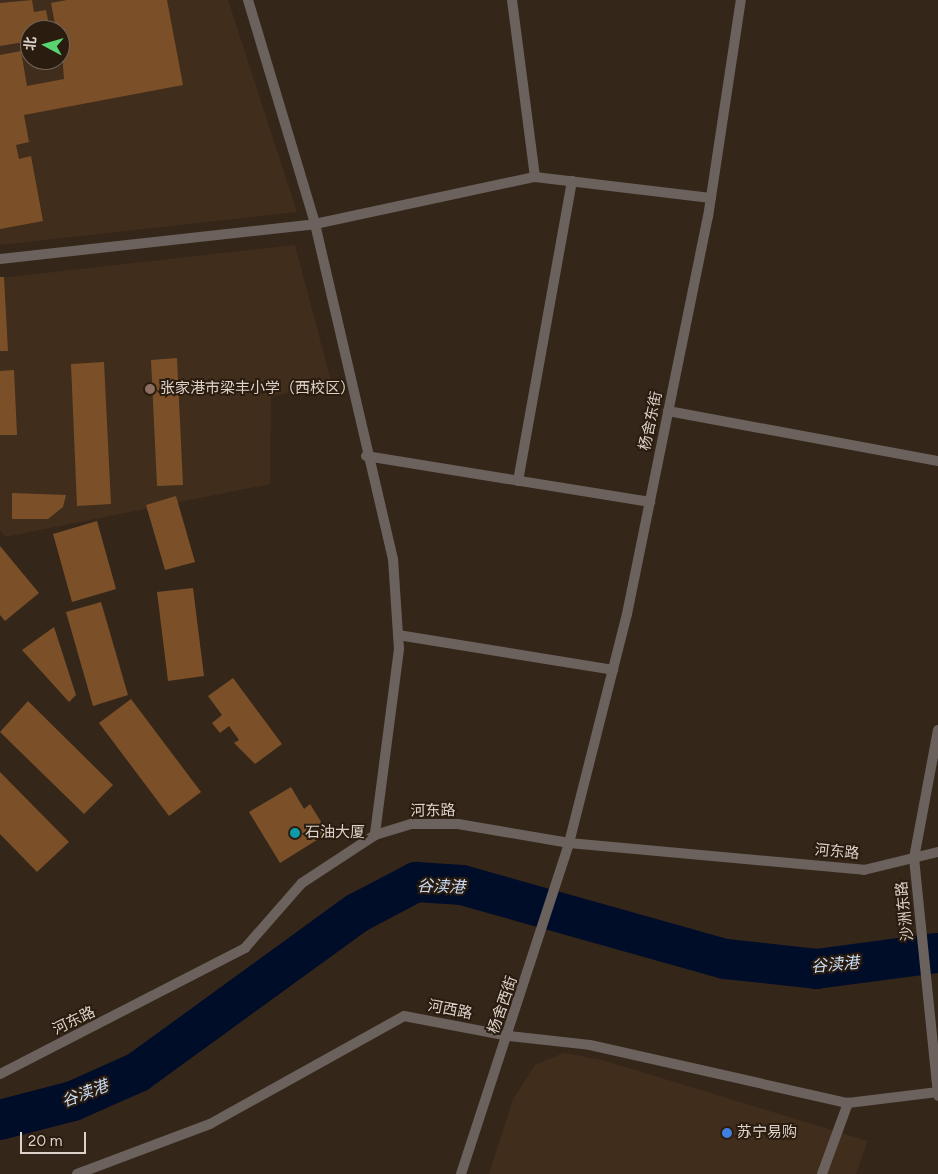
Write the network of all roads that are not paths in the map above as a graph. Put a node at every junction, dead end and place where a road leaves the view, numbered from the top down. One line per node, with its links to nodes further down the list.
1 (248, 0): 7 (street)
2 (512, 0): 4 (street)
3 (741, 0): 6 (street, 杨舍东街)
4 (535, 177): 5 (street); 7 (street)
5 (572, 181): 6 (street); 12 (street)
6 (711, 198): 9 (street, 杨舍东街)
7 (315, 224): 8 (street); 10 (street)
8 (0, 259)
9 (668, 411): 11 (street); 13 (street, 杨舍东街)
10 (366, 456): 12 (street); 14 (street)
11 (938, 461)
12 (518, 481): 13 (street)
13 (650, 502): 15 (street, 杨舍东街)
14 (398, 635): 15 (street); 17 (street)
15 (613, 670): 18 (street, 杨舍东街)
16 (938, 730): 20 (street, 沙洲东路)
17 (374, 835): 18 (street, 河东路); 23 (street, 河东路)
18 (569, 844): 20 (street, 河东路); 21 (street, 杨舍西街)
19 (938, 852): 20 (street, 河东路)
20 (914, 858): 22 (street, 沙洲东路)
21 (509, 1036): 25 (street, 河西路); 26 (street, 河西路); 27 (street, 杨舍西街)
22 (936, 1059): 24 (street, 沙洲东路)
23 (0, 1074)
24 (938, 1093): 25 (street, 河西路)
25 (848, 1103): 28 (street)
26 (77, 1174)
27 (461, 1174)
28 (822, 1174)

